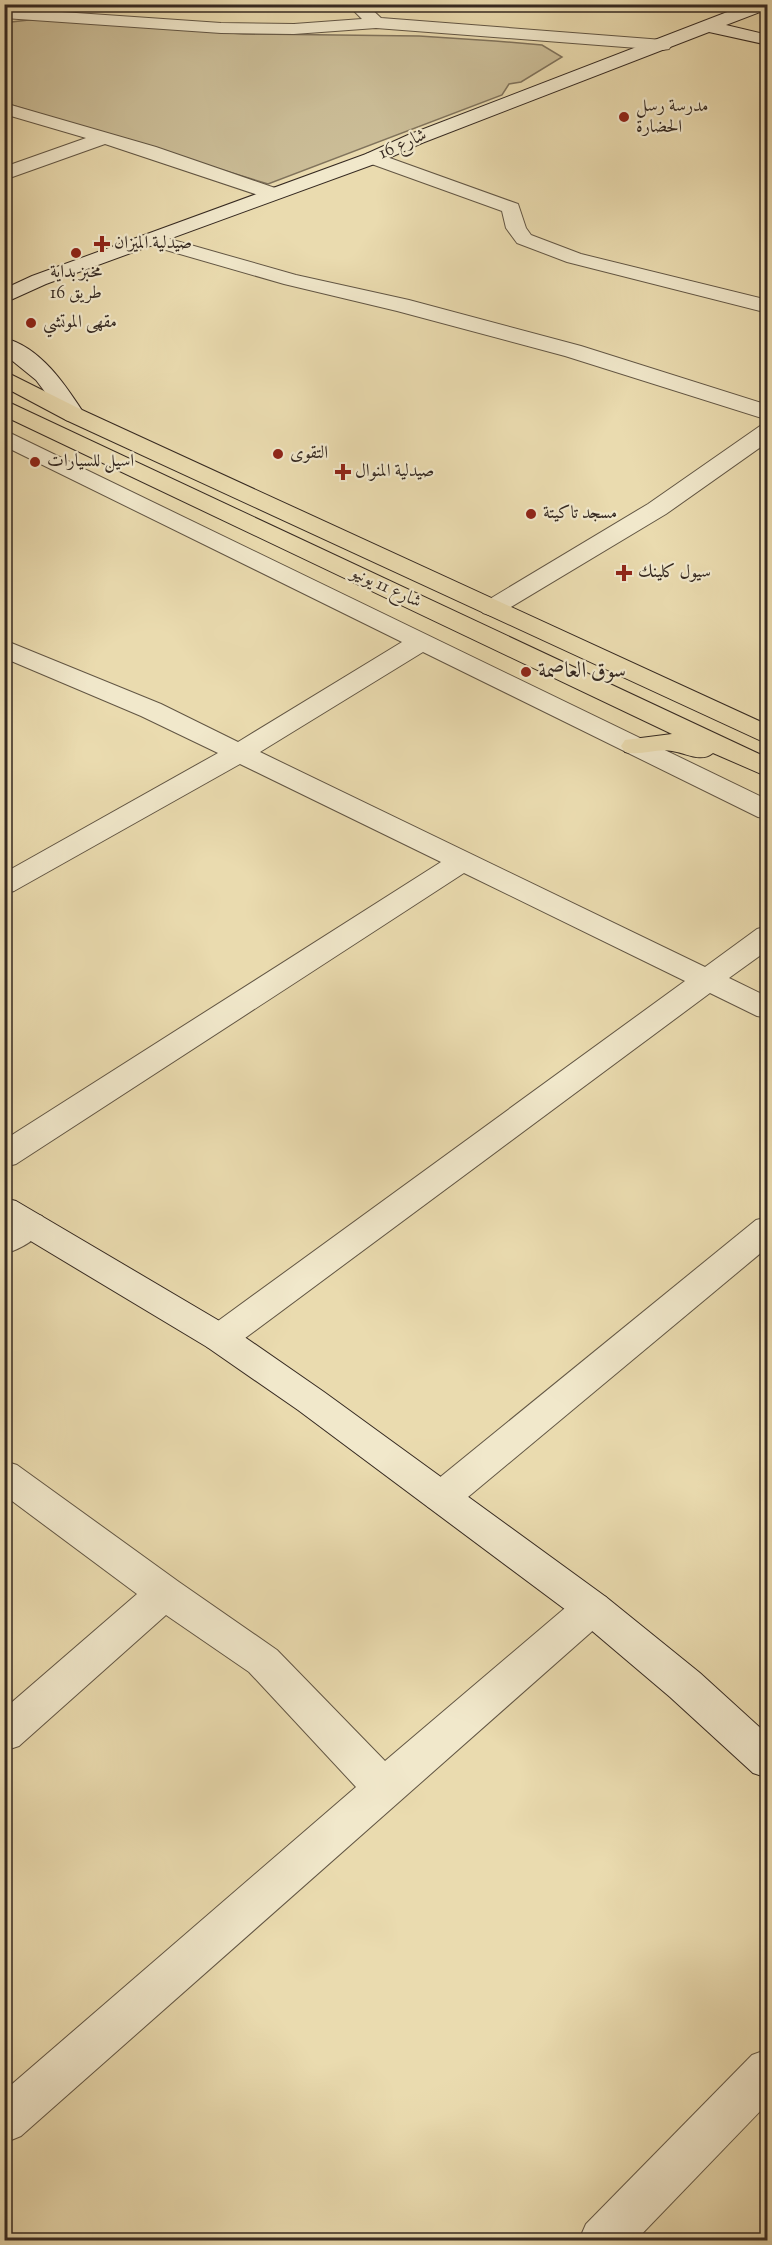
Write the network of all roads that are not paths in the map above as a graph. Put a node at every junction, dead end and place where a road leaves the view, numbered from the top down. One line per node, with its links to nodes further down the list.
1 (356, 4): 4 (street)
2 (765, 4): 5 (street, شارع 16)
3 (4, 13): 4 (street)
4 (376, 23): 7 (street)
5 (708, 26): 6 (street); 7 (street, شارع 16)
6 (768, 40)
7 (663, 45): 10 (street, شارع 16)
8 (4, 108): 9 (street)
9 (104, 138): 11 (street); 12 (street)
10 (374, 158): 12 (street, شارع 16); 17 (street)
11 (4, 174)
12 (274, 194): 13 (street, شارع 16)
13 (152, 240): 14 (street, شارع 16); 21 (street)
14 (39, 280): 15 (street); 16 (street)
15 (4, 284)
16 (4, 297)
17 (757, 298)
18 (4, 344): 22 (street)
19 (4, 378): 22 (highway, شارع 11 يونيو)
20 (4, 407): 31 (highway, شارع 11 يونيو)
21 (768, 413)
22 (74, 415): 25 (highway, شارع 11 يونيو)
23 (768, 431): 25 (street)
24 (4, 437): 26 (street)
25 (492, 608): 28 (highway, شارع 11 يونيو)
26 (422, 642): 29 (street); 30 (street)
27 (4, 648): 30 (street)
28 (768, 736)
29 (635, 746): 31 (highway); 32 (street)
30 (239, 753): 33 (street); 34 (street)
31 (763, 766)
32 (768, 811)
33 (462, 861): 36 (street); 38 (street)
34 (4, 885)
35 (768, 934): 36 (street)
36 (706, 980): 37 (street); 41 (street)
37 (768, 1010)
38 (4, 1156)
39 (13, 1225): 41 (street)
40 (768, 1228): 43 (street)
41 (220, 1338): 43 (street)
42 (4, 1475): 44 (street)
43 (442, 1497): 45 (street)
44 (165, 1593): 46 (street); 48 (street)
45 (592, 1608): 47 (street); 48 (street)
46 (4, 1734)
47 (768, 1761)
48 (384, 1788): 50 (street)
49 (768, 2070): 51 (street)
50 (4, 2121)
51 (603, 2241)

